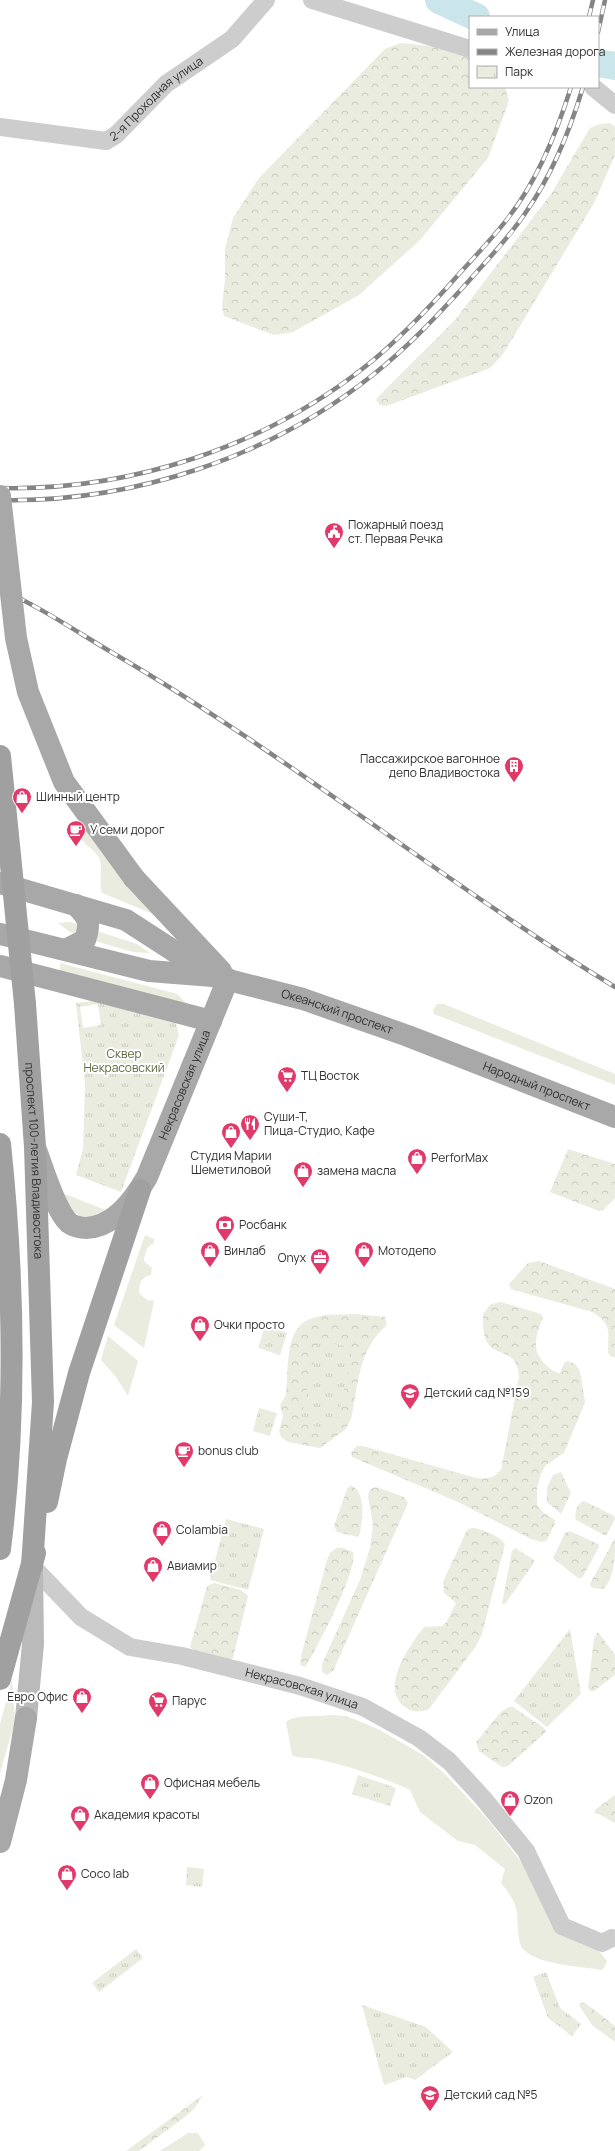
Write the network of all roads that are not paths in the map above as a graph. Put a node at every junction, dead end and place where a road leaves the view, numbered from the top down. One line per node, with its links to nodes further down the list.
1 (266, 0): 6 (street, 2-я Проходная улица)
2 (312, 0): 3 (street)
3 (469, 49)
4 (594, 88): 5 (street)
5 (615, 105)
6 (0, 127)
7 (0, 496): 14 (main road, bridge)
8 (0, 756): 19 (highway, проспект 100-летия Владивостока, bridge)
9 (0, 883): 10 (main road, Океанский проспект)
10 (76, 905): 12 (main road); 14 (main road, Океанский проспект)
11 (0, 934): 12 (main road, Океанский проспект)
12 (67, 949): 14 (main road, Океанский проспект)
13 (0, 966): 15 (main road)
14 (221, 978): 15 (main road, Некрасовская улица); 16 (main road, Океанский проспект)
15 (211, 1021): 20 (main road, Некрасовская улица)
16 (458, 1055): 17 (main road, Народный проспект)
17 (615, 1117)
18 (0, 1146): 21 (highway)
19 (35, 1147): 20 (main road, Некрасовская улица); 22 (highway, проспект 100-летия Владивостока)
20 (140, 1190): 22 (highway)
21 (0, 1549)
22 (32, 1566): 23 (highway); 24 (main road); 25 (street, Некрасовская улица)
23 (0, 1679)
24 (0, 1842)
25 (612, 1938)

